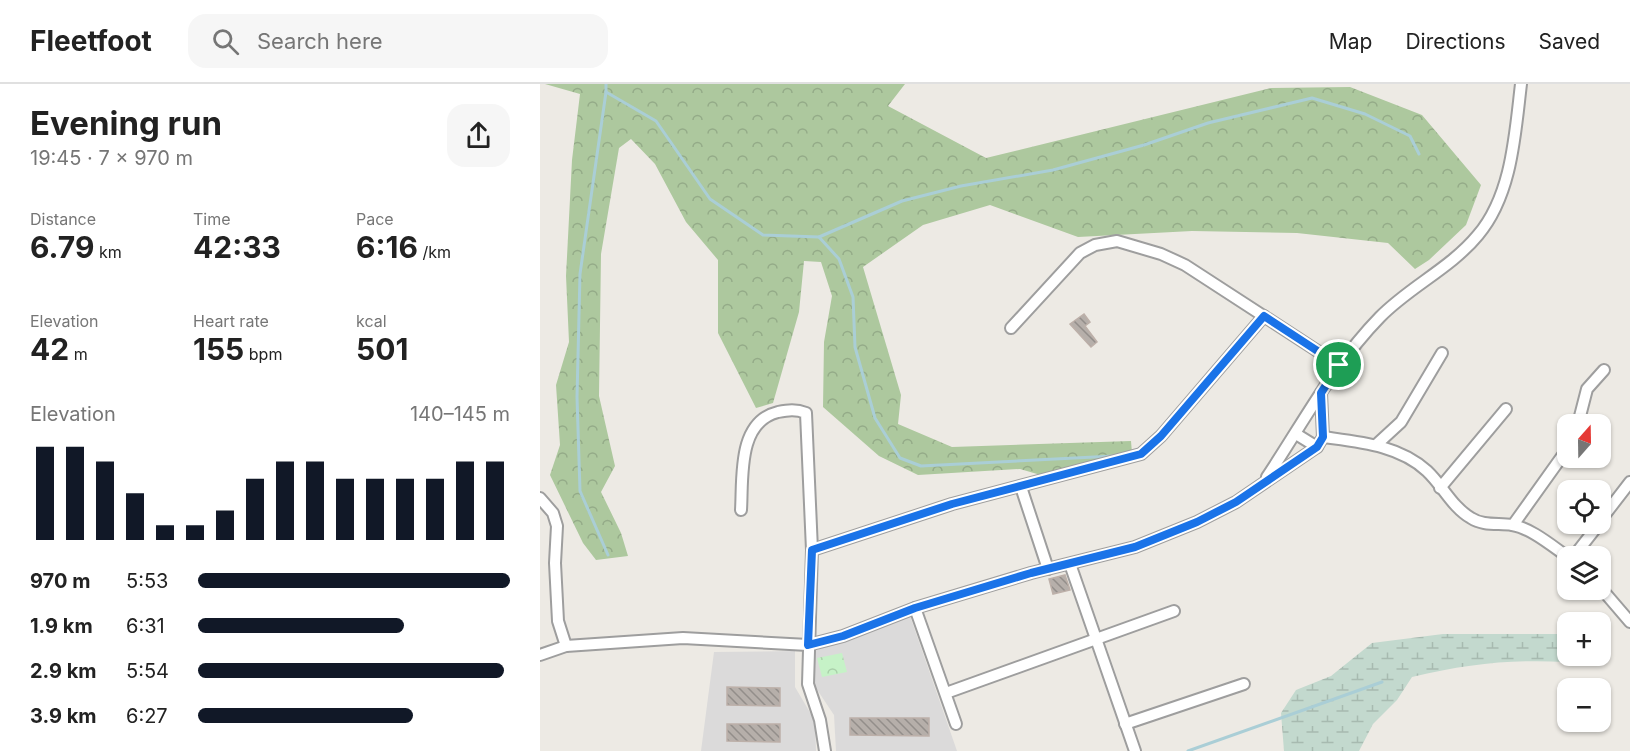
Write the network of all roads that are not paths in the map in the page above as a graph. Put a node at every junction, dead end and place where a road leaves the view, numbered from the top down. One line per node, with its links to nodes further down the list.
1 (1511, 84): 2 (street)
2 (1523, 87): 6 (street)
3 (1264, 316): 4 (street); 6 (street); 19 (street)
4 (1011, 328)
5 (1442, 353): 14 (street)
6 (1339, 365): 8 (street)
7 (1604, 370): 10 (street)
8 (1321, 393): 11 (street); 12 (street)
9 (1506, 409): 20 (street)
10 (1581, 414)
11 (1303, 423): 12 (street); 13 (street)
12 (1323, 433): 14 (street); 15 (street)
13 (1296, 434): 15 (street); 17 (street)
14 (1376, 445): 20 (street)
15 (1317, 447): 17 (street)
16 (1557, 463): 24 (street)
17 (1263, 482): 29 (street)
18 (1630, 482): 22 (street)
19 (1021, 487): 28 (street); 30 (street)
20 (1440, 488): 24 (street)
21 (540, 498): 37 (street)
22 (1611, 507)
23 (741, 510): 28 (street)
24 (1513, 525): 27 (street)
25 (1591, 534): 26 (street)
26 (1582, 546)
27 (1557, 549)
28 (812, 550): 36 (street)
29 (1070, 564): 30 (street); 35 (street)
30 (1048, 569): 32 (street)
31 (1611, 600): 34 (street)
32 (915, 608): 36 (street); 40 (street)
33 (1174, 611): 35 (street)
34 (1630, 622)
35 (1095, 637): 40 (street); 42 (street)
36 (808, 645): 37 (street); 43 (street)
37 (566, 646): 38 (street)
38 (540, 655)
39 (1244, 684): 42 (street)
40 (946, 693): 41 (street)
41 (956, 724)
42 (1125, 724): 44 (street)
43 (825, 751)
44 (1135, 751)

